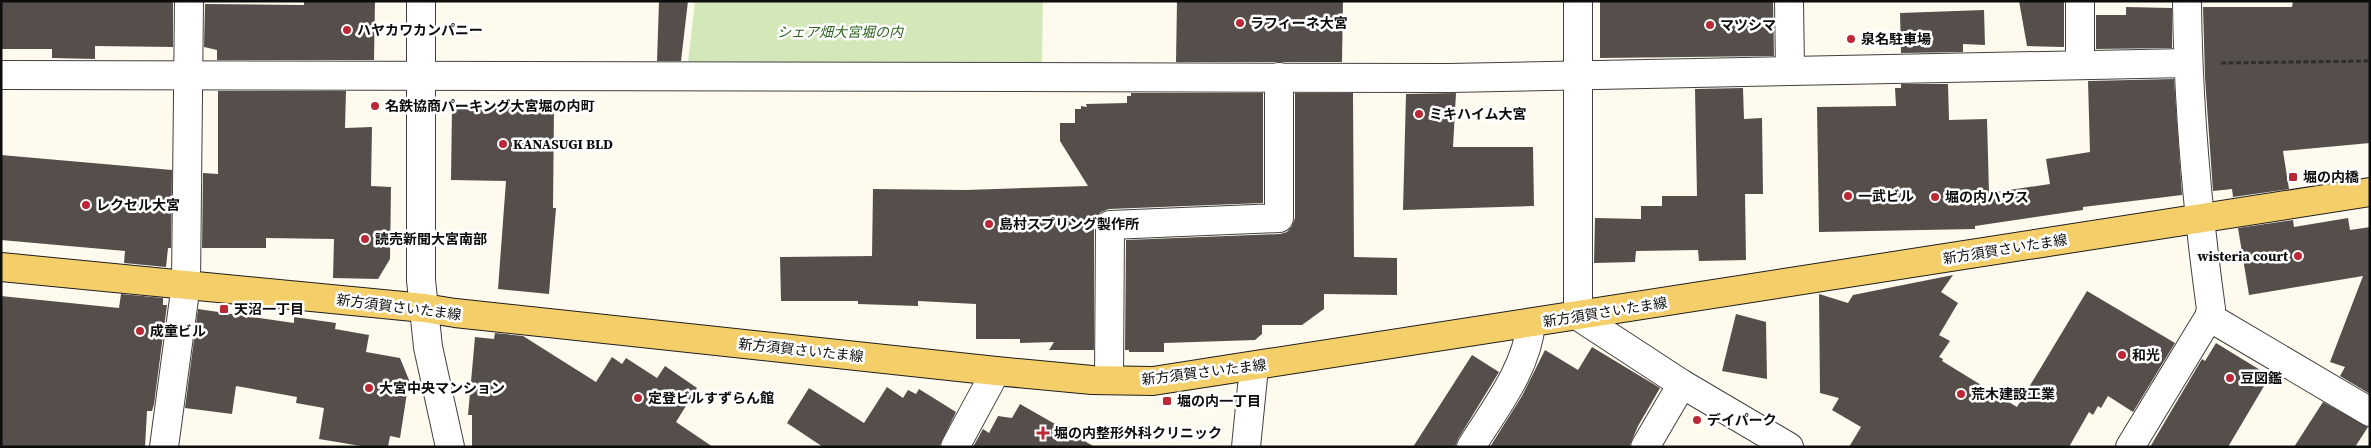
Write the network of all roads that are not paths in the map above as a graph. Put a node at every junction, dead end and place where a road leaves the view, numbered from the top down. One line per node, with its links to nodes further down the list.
1 (189, 1): 12 (street)
2 (421, 1): 13 (street)
3 (1578, 1): 10 (street)
4 (1789, 1): 9 (street)
5 (2080, 1): 8 (street)
6 (2187, 1): 7 (street)
7 (2188, 63): 8 (street); 16 (street)
8 (2080, 64): 9 (street)
9 (1790, 70): 10 (street)
10 (1577, 74): 14 (street); 20 (street)
11 (1, 75): 12 (street)
12 (189, 75): 13 (street); 18 (street)
13 (421, 76): 14 (street); 19 (street)
14 (1279, 78): 25 (street)
15 (2370, 192): 16 (main road, 新方須賀さいたま線)
16 (2199, 218): 20 (main road, 新方須賀さいたま線); 21 (street)
17 (1, 267): 18 (main road, 新方須賀さいたま線)
18 (186, 284): 19 (main road, 新方須賀さいたま線); 28 (street)
19 (424, 308): 24 (main road, 新方須賀さいたま線); 29 (street)
20 (1578, 316): 22 (main road, 新方須賀さいたま線); 26 (street)
21 (2209, 317): 27 (street); 35 (street)
22 (1531, 323): 23 (main road, 新方須賀さいたま線); 32 (street)
23 (1254, 367): 25 (main road, 新方須賀さいたま線); 31 (street)
24 (996, 371): 25 (main road, 新方須賀さいたま線); 30 (street)
25 (1109, 380)
26 (1682, 384): 33 (street); 34 (street)
27 (2370, 412)
28 (164, 447)
29 (450, 447)
30 (955, 447)
31 (1246, 447)
32 (1471, 447)
33 (1645, 447)
34 (1789, 447)
35 (2130, 447)

